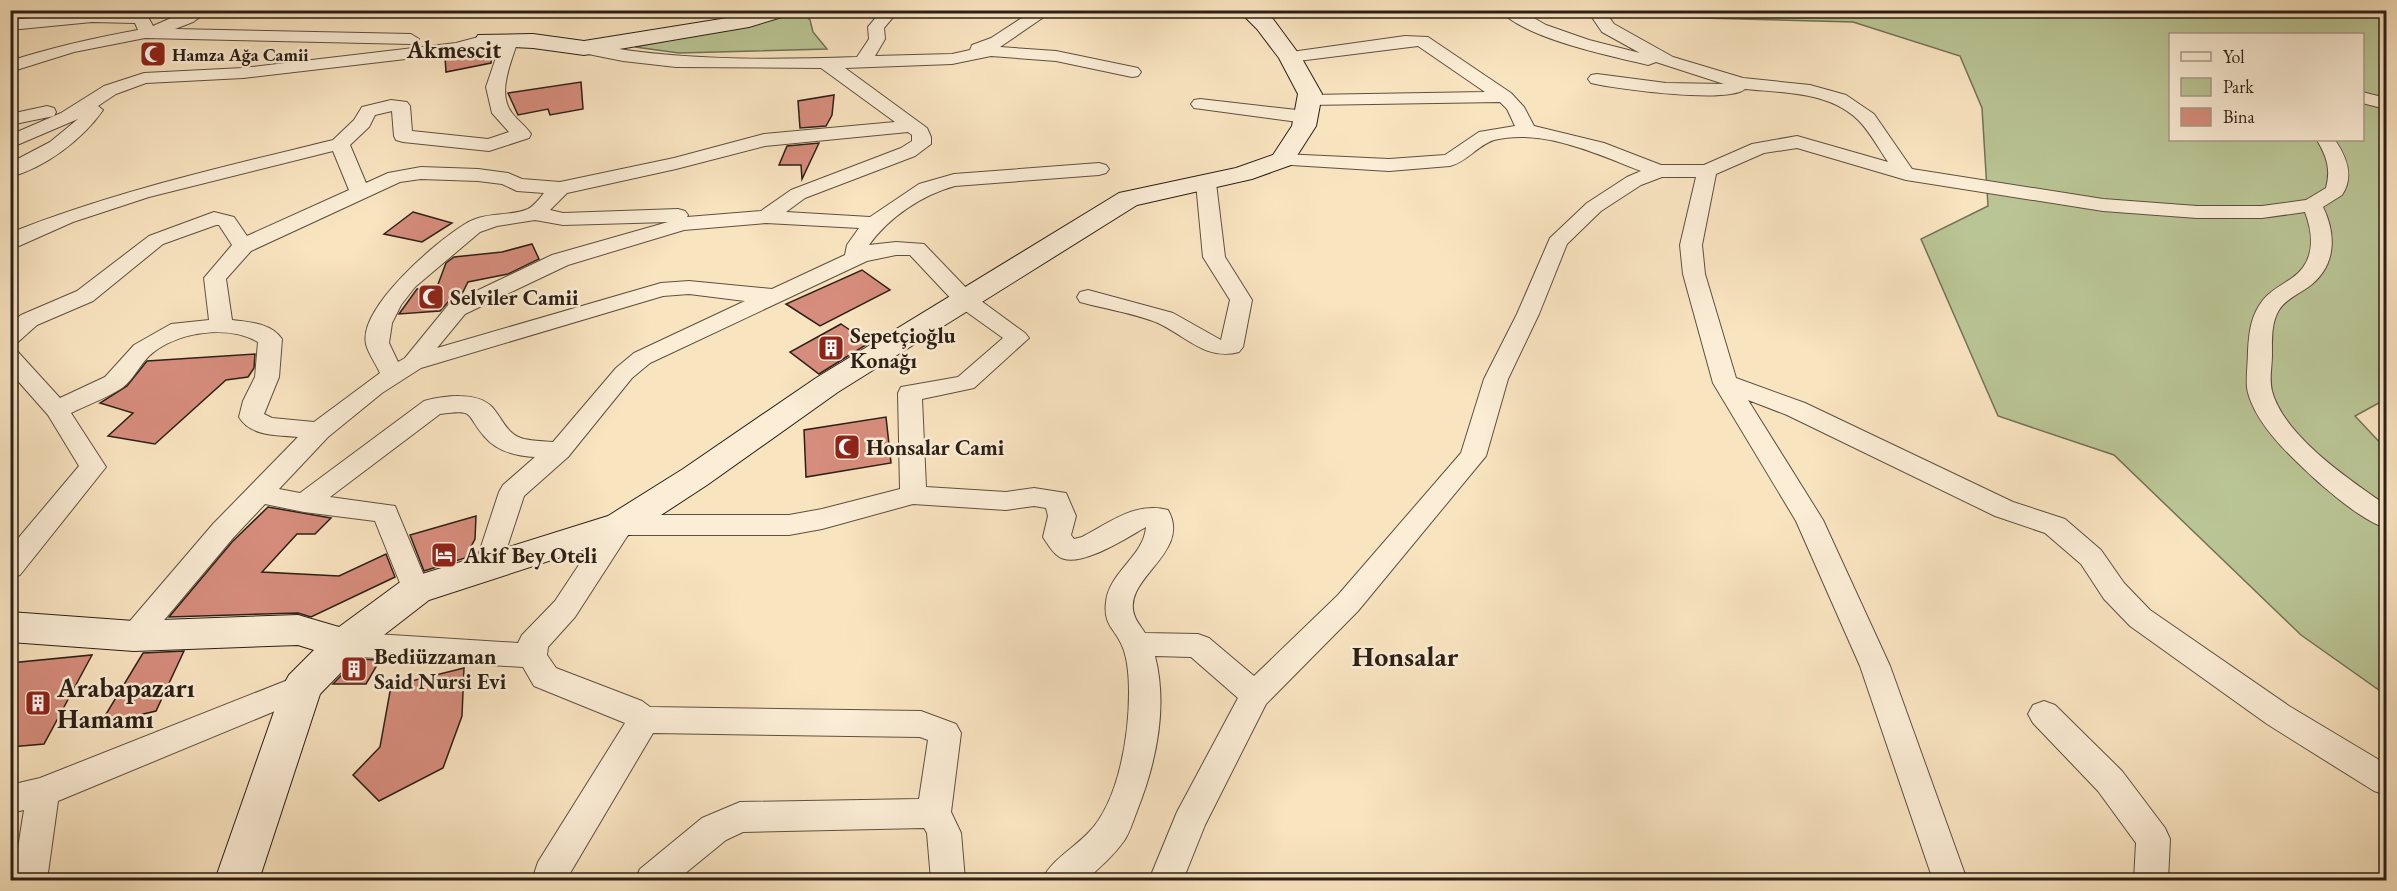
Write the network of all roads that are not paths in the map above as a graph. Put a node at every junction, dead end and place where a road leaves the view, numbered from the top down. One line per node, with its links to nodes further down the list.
1 (52, 10): 9 (street)
2 (202, 10): 11 (street)
3 (785, 10): 14 (main road)
4 (891, 10): 17 (street)
5 (1046, 10): 16 (street)
6 (1248, 10): 15 (main road)
7 (1508, 10): 18 (street)
8 (1595, 10): 18 (street)
9 (73, 19): 10 (street); 11 (street)
10 (10, 25)
11 (148, 34): 12 (street); 20 (street)
12 (486, 40): 13 (main road); 24 (street)
13 (510, 40): 14 (main road); 37 (street)
14 (584, 48): 19 (street)
15 (1290, 57): 25 (street); 29 (main road)
16 (952, 60): 17 (street); 21 (street)
17 (863, 61): 19 (street)
18 (1667, 61): 23 (street)
19 (823, 63): 32 (street)
20 (10, 67)
21 (1132, 72)
22 (1597, 79): 23 (street)
23 (1741, 83): 43 (street)
24 (102, 96): 30 (street); 36 (street); 40 (street)
25 (1505, 97): 29 (street); 33 (street)
26 (2364, 98): 28 (street)
27 (1200, 104): 29 (street)
28 (2386, 104)
29 (1307, 109): 38 (main road)
30 (47, 112): 31 (street); 34 (street)
31 (10, 120)
32 (912, 126): 45 (street); 49 (street)
33 (1526, 130): 38 (street); 41 (street)
34 (10, 131)
35 (2327, 141): 47 (street)
36 (10, 142)
37 (340, 144): 46 (street); 52 (street)
38 (1282, 160): 44 (main road)
39 (1099, 169): 51 (street)
40 (10, 171)
41 (1659, 171): 42 (street); 81 (street)
42 (1707, 171): 43 (street); 63 (street)
43 (1906, 174): 47 (street)
44 (1206, 183): 56 (street); 57 (main road)
45 (560, 188): 46 (street); 48 (street)
46 (360, 194): 53 (street)
47 (2312, 205): 70 (street)
48 (535, 214): 50 (street); 62 (street)
49 (766, 217): 50 (street); 51 (street)
50 (707, 222): 61 (street)
51 (874, 223): 54 (street)
52 (10, 244)
53 (243, 246): 58 (street); 59 (street)
54 (856, 256): 55 (street); 57 (street)
55 (773, 296): 61 (street); 66 (street)
56 (1088, 297)
57 (965, 300): 68 (street); 71 (main road)
58 (221, 326): 64 (street); 65 (street)
59 (10, 337)
60 (10, 357): 64 (street)
61 (413, 363): 62 (street)
62 (393, 375): 65 (street)
63 (1725, 384): 84 (street); 88 (street)
64 (57, 410): 72 (street)
65 (319, 431): 67 (street)
66 (559, 451): 69 (street); 73 (street)
67 (261, 494): 69 (street); 76 (street)
68 (913, 495): 71 (street); 78 (street)
69 (304, 503): 74 (street)
70 (2386, 518)
71 (620, 525): 73 (main road); 79 (street)
72 (10, 568)
73 (488, 568): 74 (main road)
74 (416, 590): 77 (main road)
75 (10, 627): 76 (main road)
76 (134, 636): 77 (main road)
77 (344, 644): 79 (street); 80 (main road)
78 (1137, 644): 81 (street); 94 (street)
79 (532, 656): 83 (street)
80 (303, 686): 85 (street); 90 (main road)
81 (1255, 695): 95 (street)
82 (2044, 714): 96 (street)
83 (644, 720): 87 (street); 91 (street)
84 (2386, 781)
85 (44, 792): 86 (street); 89 (street)
86 (10, 799)
87 (934, 813): 92 (street); 93 (street)
88 (1945, 876)
89 (30, 880)
90 (237, 880)
91 (549, 880)
92 (652, 880)
93 (948, 880)
94 (1059, 880)
95 (1166, 880)
96 (2151, 880)

